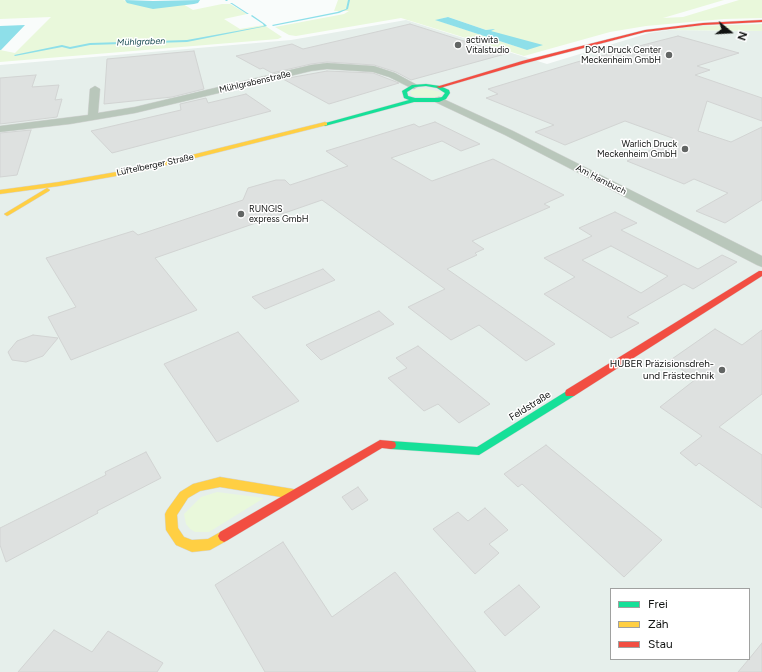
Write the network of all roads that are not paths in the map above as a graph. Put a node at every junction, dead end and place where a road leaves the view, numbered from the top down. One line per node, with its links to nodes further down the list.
1 (762, 21): 4 (main road)
2 (414, 86): 4 (main road); 5 (main road); 6 (street, Mühlgrabenstraße)
3 (95, 89): 6 (street)
4 (441, 93): 5 (main road, Lüftelberger Straße); 11 (street, Am Hambuch)
5 (410, 98): 8 (main road, Lüftelberger Straße)
6 (95, 117): 7 (street, Mühlgrabenstraße)
7 (0, 129)
8 (59, 184): 9 (main road, Lüftelberger Straße); 9 (main road)
9 (13, 191): 10 (main road, Lüftelberger Straße)
10 (0, 192)
11 (762, 262)
12 (762, 272): 13 (main road, Feldstraße)
13 (293, 494): 13 (main road, Feldstraße)

